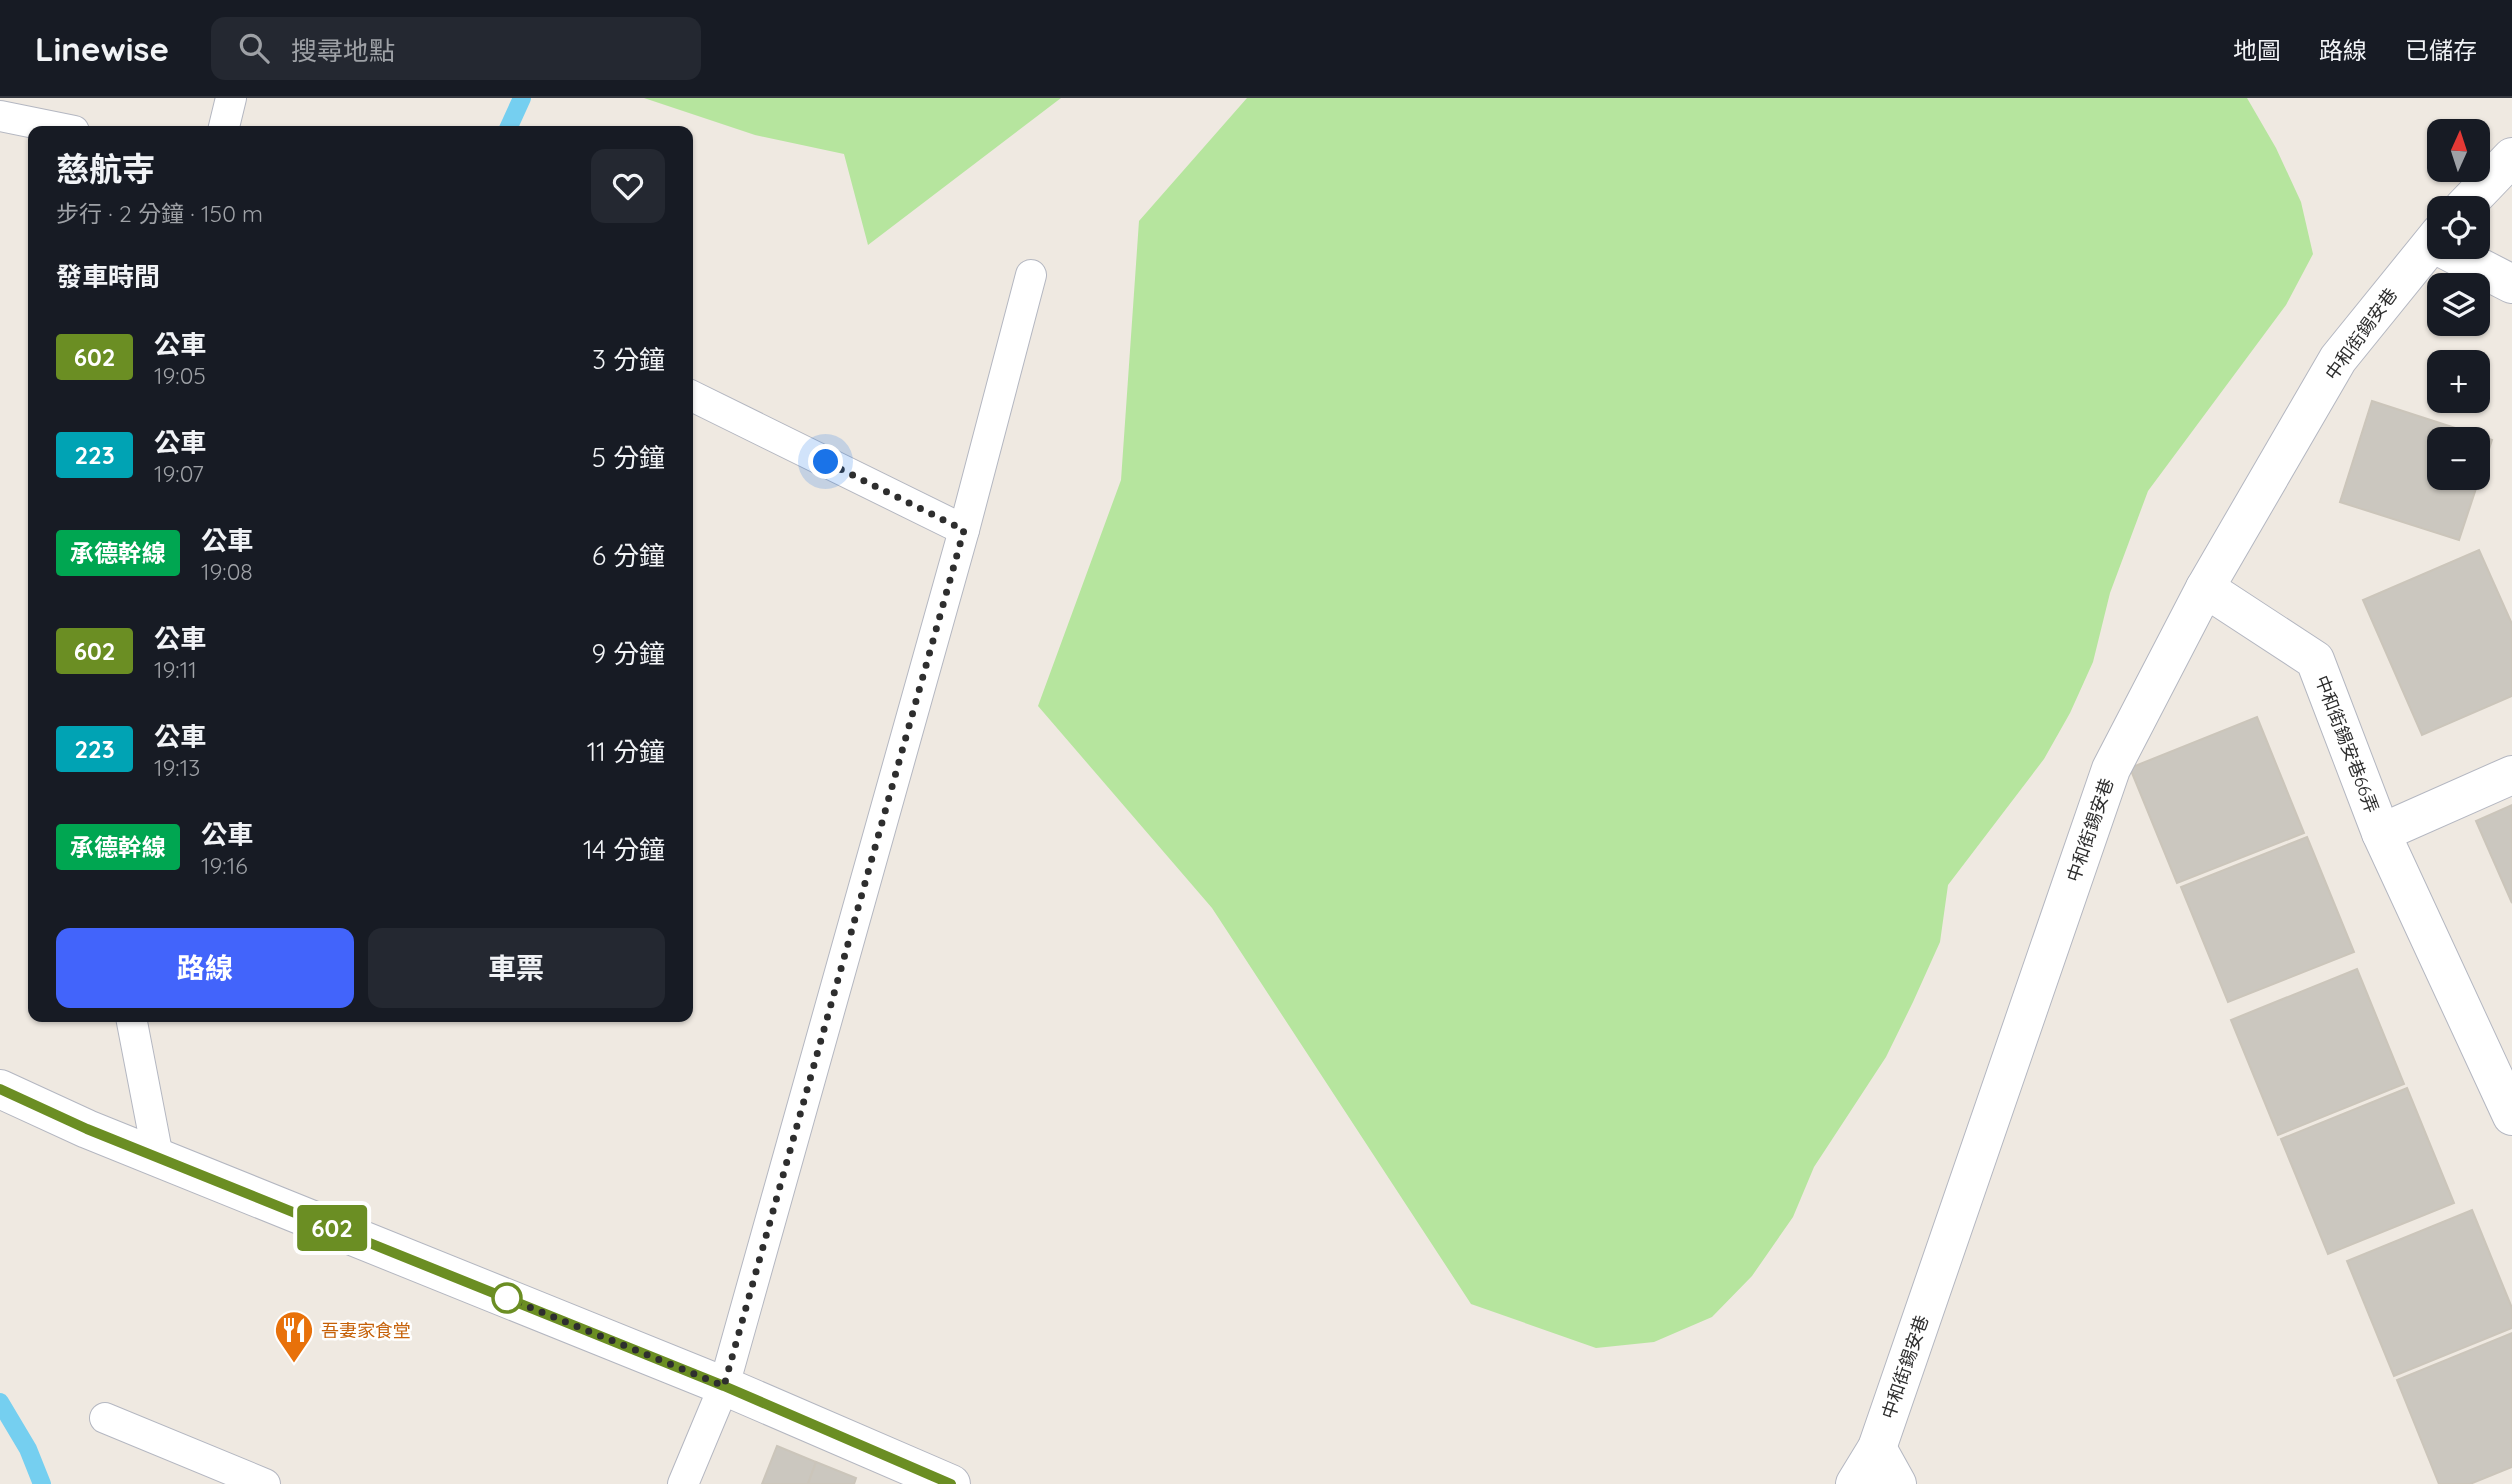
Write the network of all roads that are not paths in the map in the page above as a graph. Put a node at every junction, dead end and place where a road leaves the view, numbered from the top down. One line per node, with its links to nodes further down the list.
1 (231, 98): 4 (lane)
2 (0, 116): 3 (lane)
3 (50, 126)
4 (224, 126)
5 (2512, 158): 6 (street)
6 (2475, 196)
7 (2427, 254): 13 (street, 中和街錫安巷)
8 (2467, 259): 10 (street)
9 (1031, 275): 12 (lane)
10 (2512, 284)
11 (693, 396): 12 (lane)
12 (964, 530): 20 (lane)
13 (2205, 588): 15 (street, 中和街錫安巷66弄); 22 (street, 中和街錫安巷)
14 (2512, 775): 15 (street, 中和街錫安巷66弄)
15 (2381, 834): 18 (street, 中和街錫安巷66弄)
16 (132, 1022): 19 (lane)
17 (0, 1089): 19 (street)
18 (2512, 1116)
19 (158, 1157): 20 (street)
20 (724, 1386): 24 (lane); 25 (street)
21 (105, 1418): 23 (lane)
22 (1877, 1448): 26 (street, 中和街錫安巷); 27 (street)
23 (265, 1484)
24 (683, 1484)
25 (951, 1484)
26 (1855, 1484)
27 (1897, 1484)

